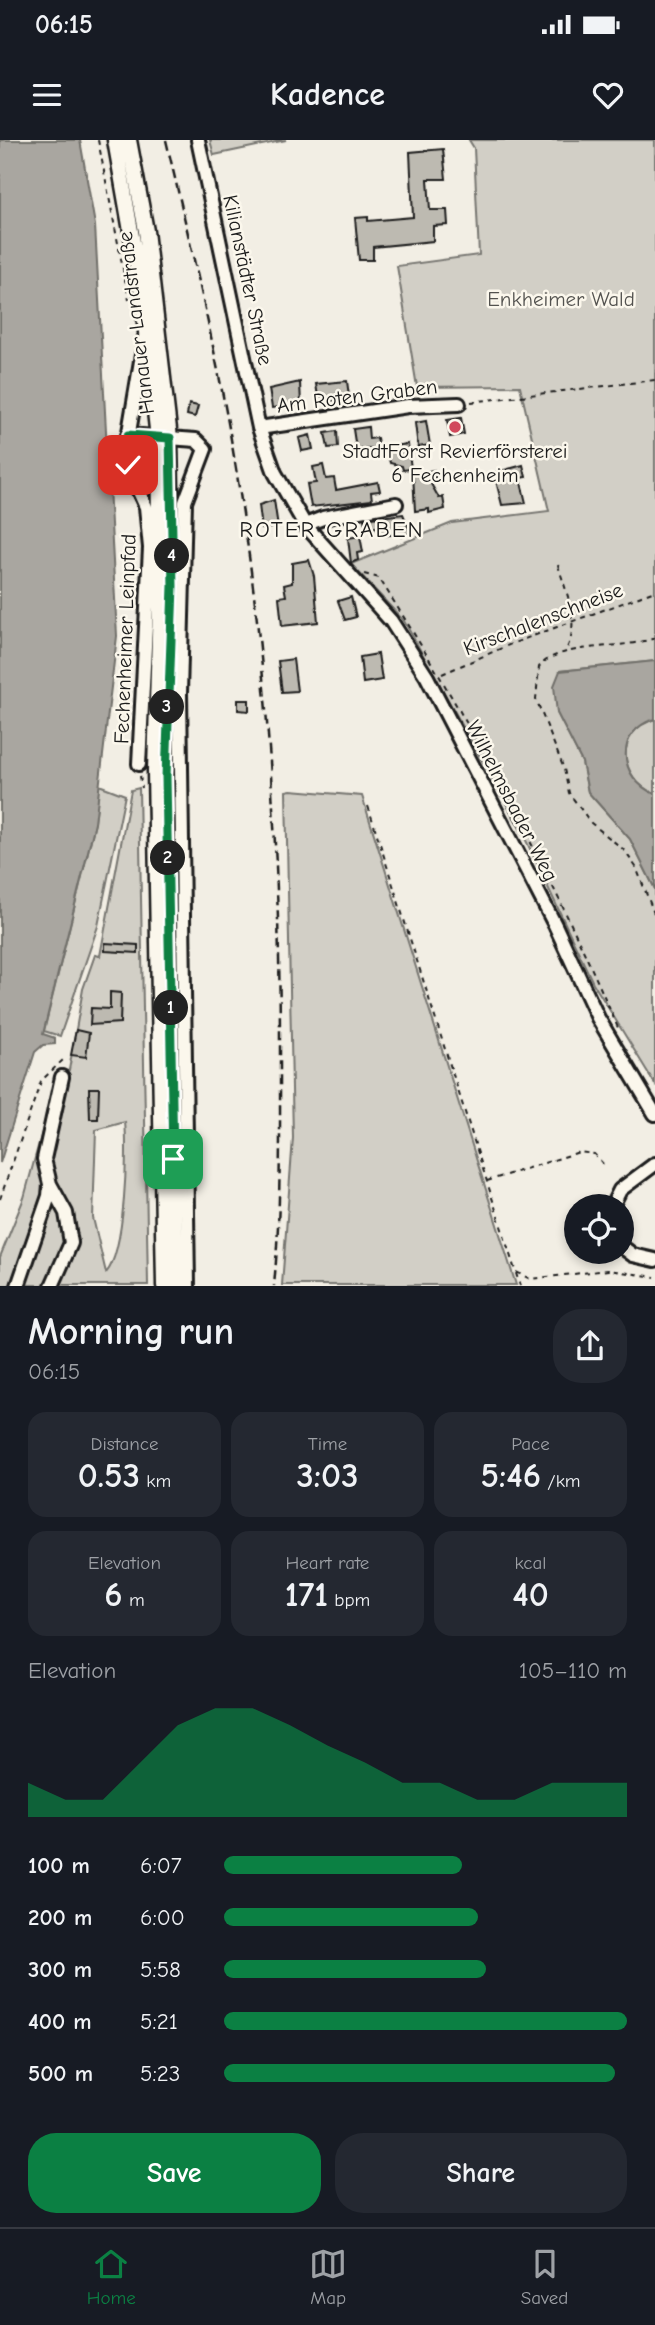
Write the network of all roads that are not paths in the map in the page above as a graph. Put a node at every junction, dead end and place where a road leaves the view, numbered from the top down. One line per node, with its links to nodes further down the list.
1 (108, 140): 6 (main road)
2 (116, 140): 6 (main road, Hanauer Landstraße)
3 (129, 140): 7 (main road, Hanauer Landstraße)
4 (138, 140): 7 (main road)
5 (198, 140): 10 (street, Kilianstädter Straße)
6 (124, 184): 8 (main road, Hanauer Landstraße)
7 (142, 200): 12 (main road, Hanauer Landstraße)
8 (147, 327): 11 (street, Fechenheimer Leinpfad); 12 (main road, Hanauer Landstraße)
9 (459, 404): 10 (street, Am Roten Graben)
10 (259, 428): 14 (street, Wilhelmsbader Weg)
11 (128, 435): 12 (street); 15 (street, Fechenheimer Leinpfad)
12 (164, 438): 25 (main road); 26 (main road, Hanauer Landstraße); 27 (street)
13 (396, 504): 14 (street)
14 (305, 525): 17 (street, Wilhelmsbader Weg)
15 (139, 764)
16 (62, 1077): 19 (street)
17 (655, 1114)
18 (655, 1164): 20 (street)
19 (50, 1184): 23 (street); 24 (street)
20 (618, 1194)
21 (634, 1255): 22 (street)
22 (655, 1260)
23 (18, 1286)
24 (52, 1286)
25 (164, 1286)
26 (176, 1286)
27 (188, 1286)

